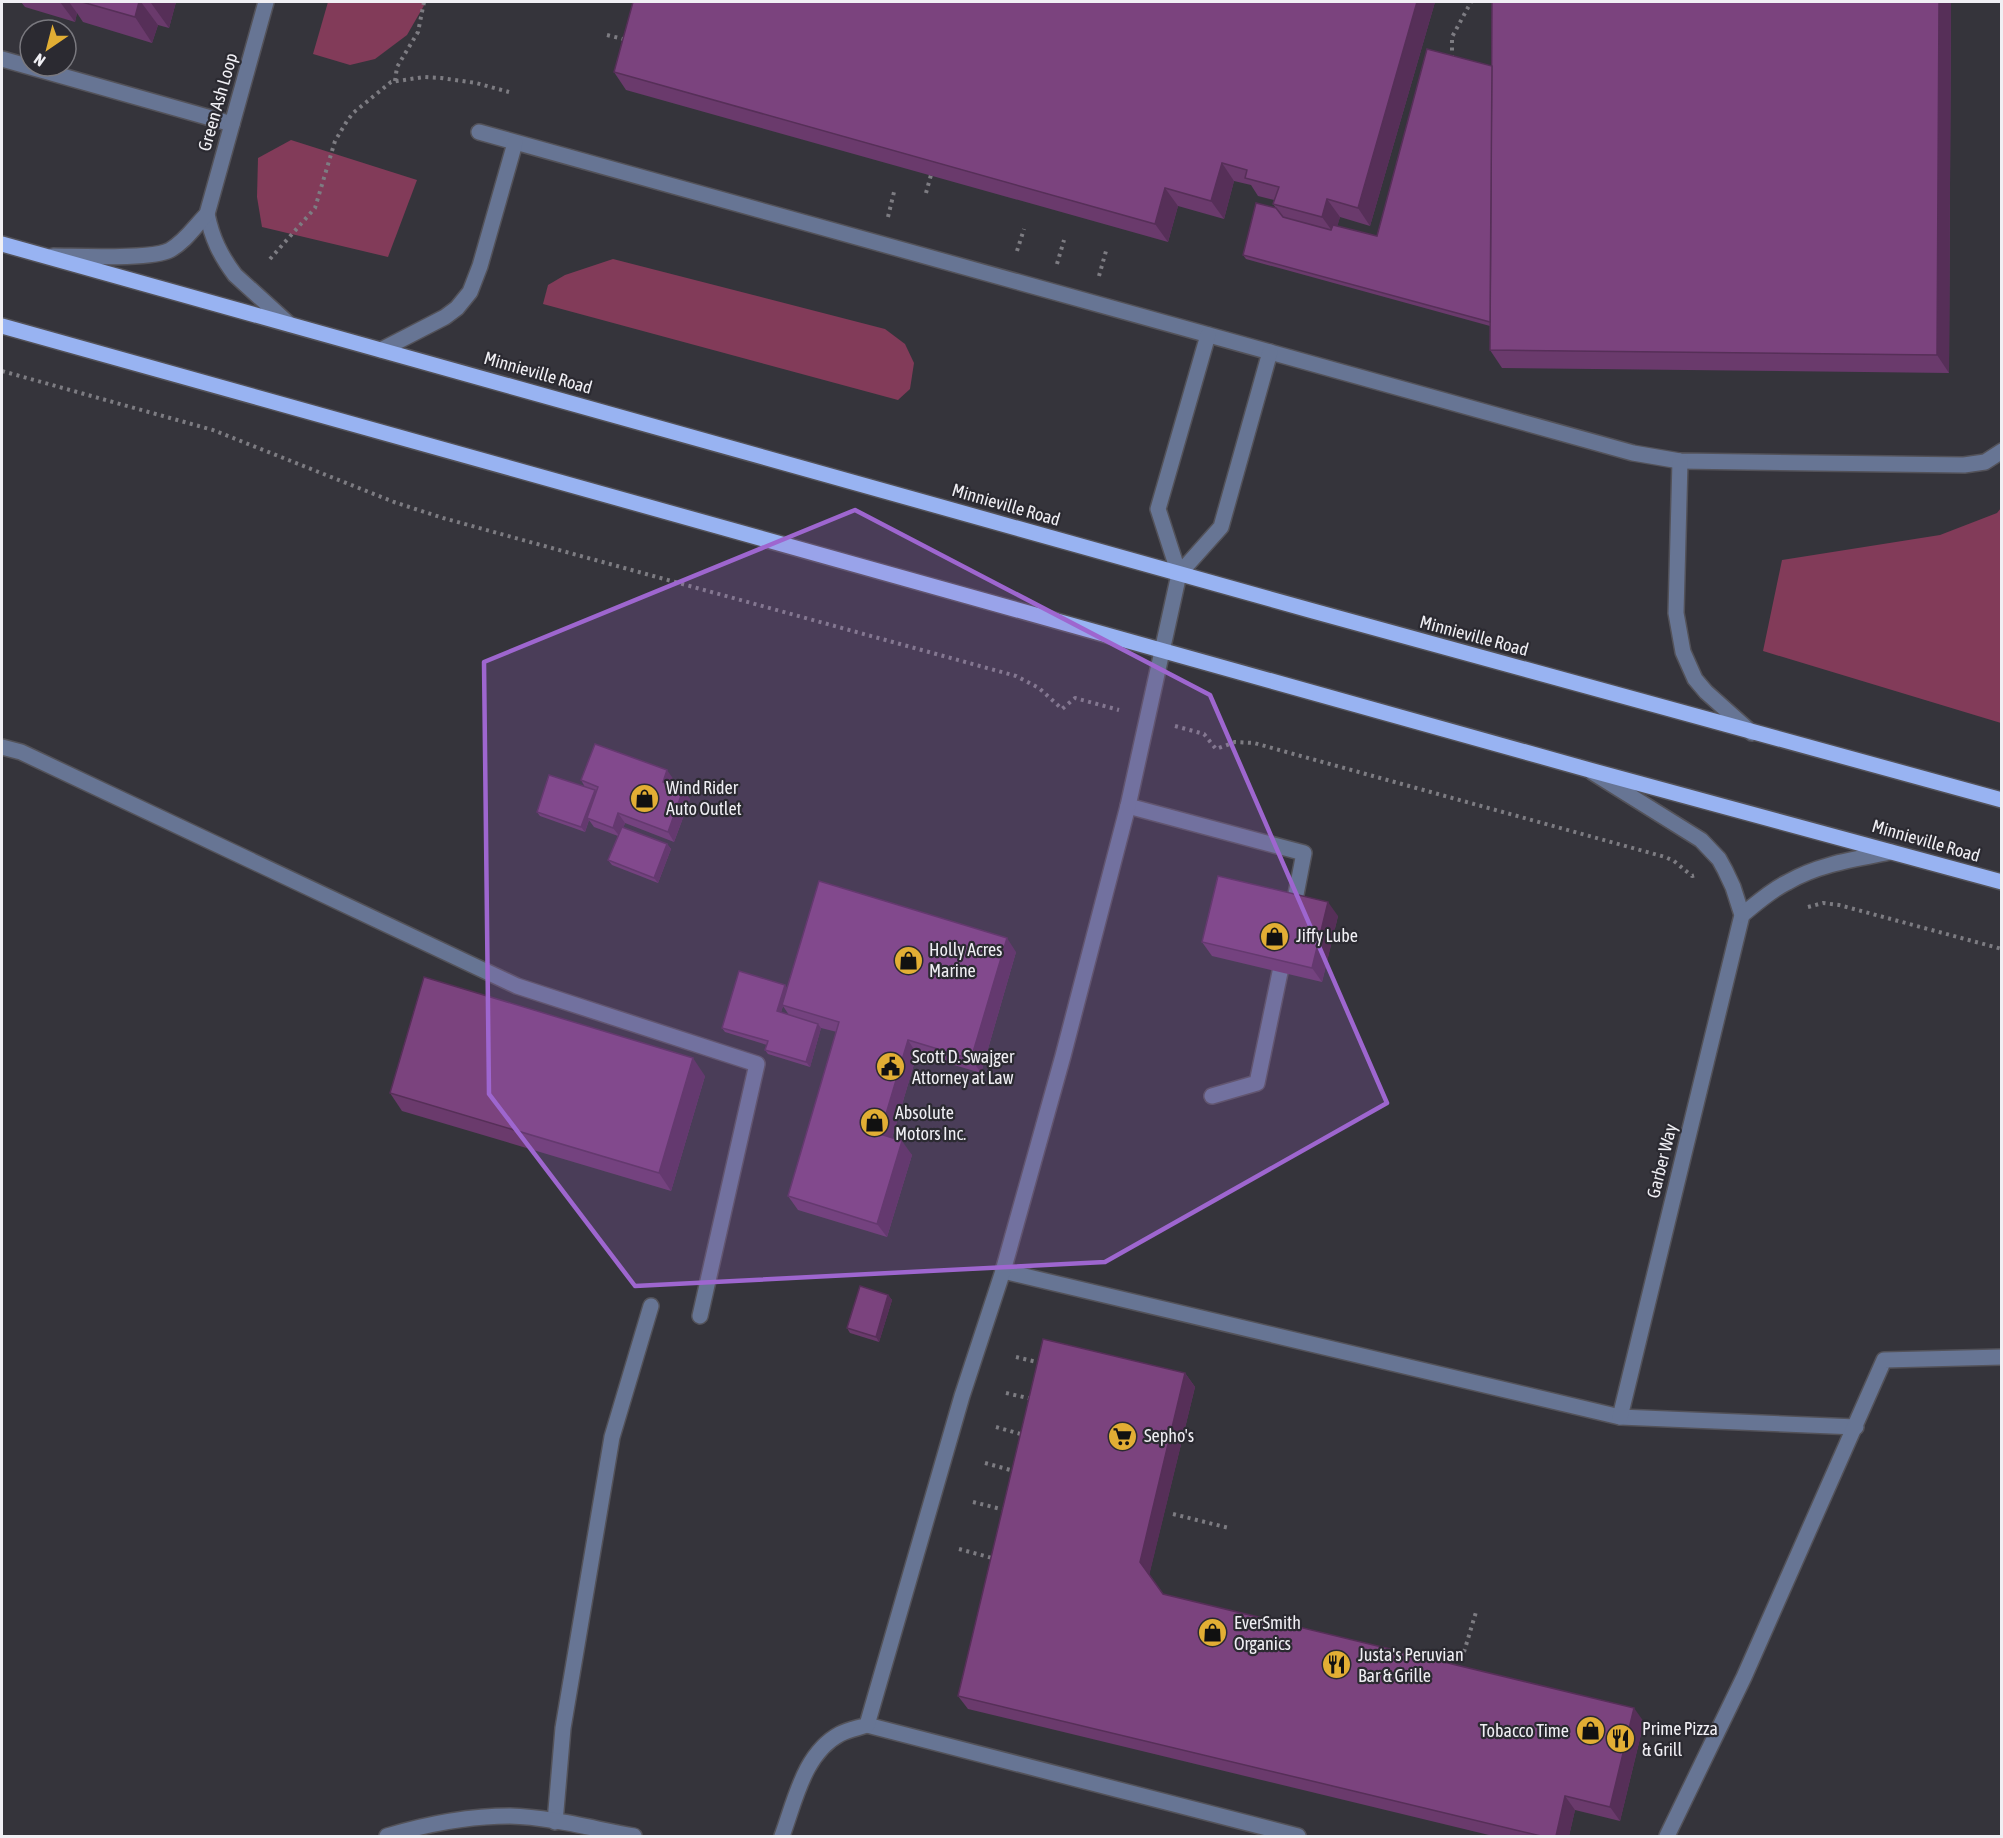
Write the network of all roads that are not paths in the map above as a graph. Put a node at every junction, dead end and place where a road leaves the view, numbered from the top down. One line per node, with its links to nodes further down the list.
1 (266, 2): 3 (street, Green Ash Loop)
2 (2, 59): 3 (street)
3 (232, 124): 6 (street, Green Ash Loop)
4 (479, 132): 5 (street)
5 (515, 142): 11 (street); 12 (street)
6 (207, 214): 8 (street, Green Ash Loop); 9 (street)
7 (2, 244): 8 (main road, Minnieville Road)
8 (45, 256): 9 (main road, Minnieville Road)
9 (289, 324): 12 (main road, Minnieville Road)
10 (2, 326): 17 (main road, Minnieville Road)
11 (1208, 334): 13 (street); 16 (street)
12 (381, 350): 16 (main road, Minnieville Road)
13 (1270, 352): 15 (street); 16 (street)
14 (2001, 451): 15 (street)
15 (1680, 460): 18 (street)
16 (1179, 574): 17 (street); 18 (main road, Minnieville Road)
17 (1162, 650): 20 (main road, Minnieville Road); 22 (street)
18 (1752, 732): 21 (main road, Minnieville Road)
19 (2, 747): 29 (street)
20 (1586, 769): 23 (main road, Minnieville Road); 25 (street)
21 (2001, 800)
22 (1128, 806): 26 (street); 27 (street)
23 (1891, 852): 24 (main road, Minnieville Road); 25 (street)
24 (2001, 882)
25 (1742, 915): 31 (street, Garber Way)
26 (1212, 1096)
27 (1002, 1271): 31 (street); 33 (street)
28 (651, 1306): 34 (street)
29 (700, 1316)
30 (2001, 1358): 32 (street)
31 (1620, 1417): 32 (street)
32 (1856, 1426): 39 (street)
33 (867, 1725): 37 (street); 38 (street)
34 (555, 1822): 35 (street); 36 (street)
35 (387, 1836)
36 (634, 1836)
37 (782, 1836)
38 (1298, 1836)
39 (1667, 1836)

